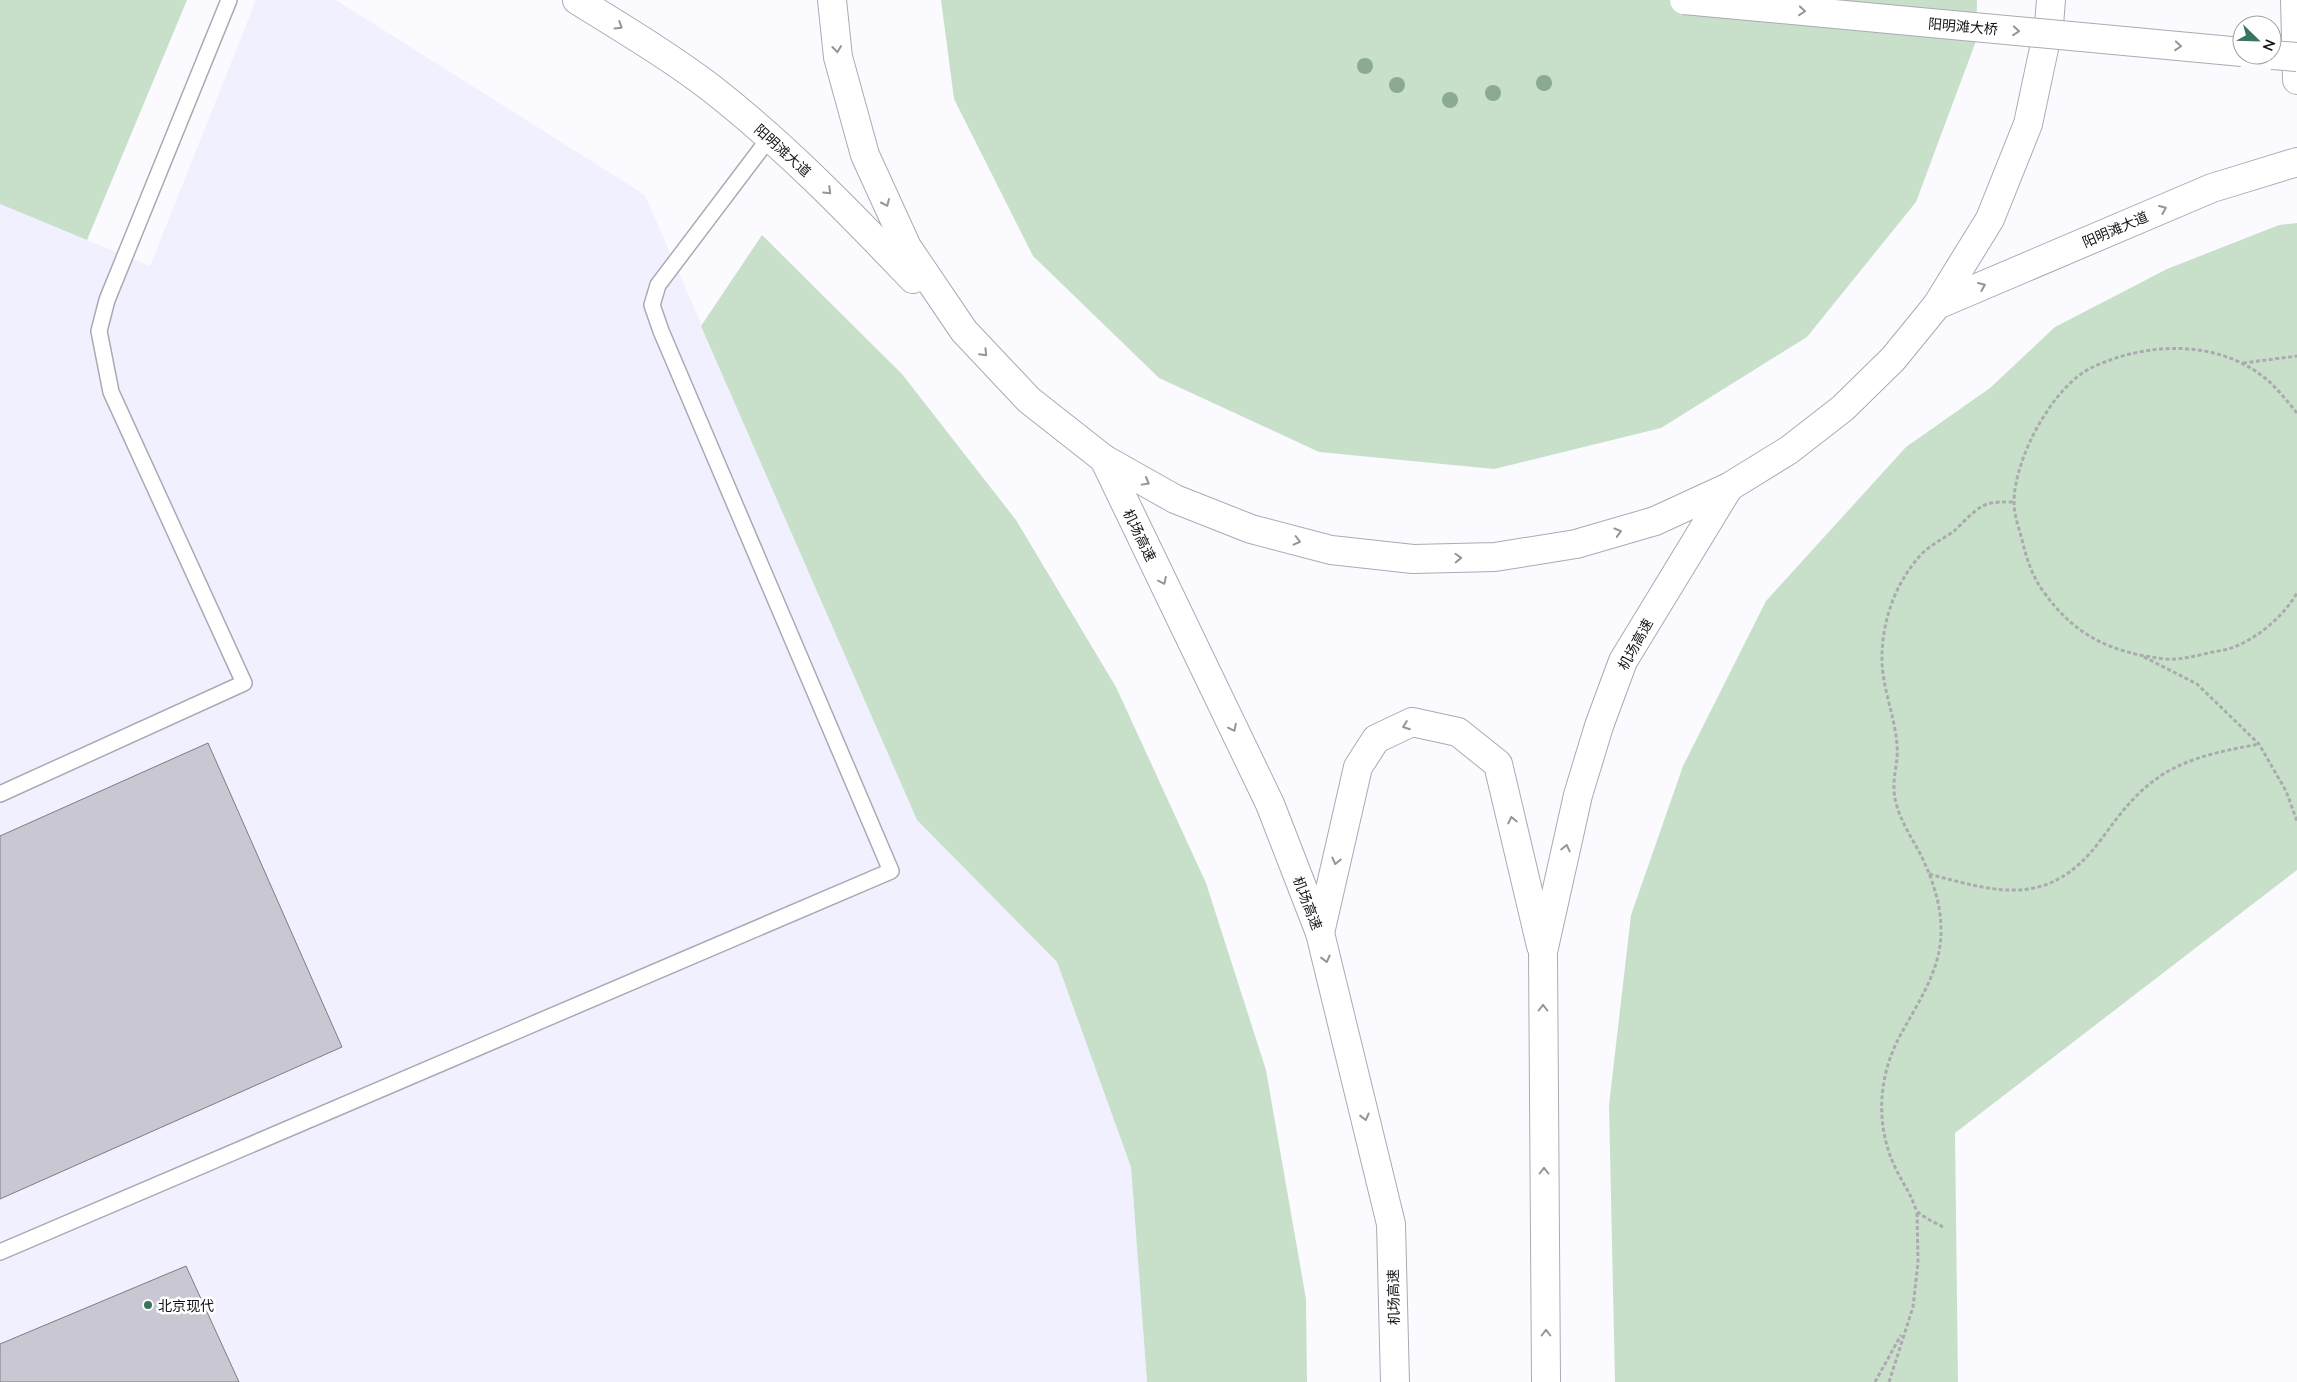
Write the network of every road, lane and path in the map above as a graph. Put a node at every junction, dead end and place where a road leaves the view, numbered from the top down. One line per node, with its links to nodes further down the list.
1 (229, 0): 24 (lane)
2 (577, 0): 11 (highway, 阳明滩大道, one-way to 11)
3 (832, 0): 14 (highway, one-way to 14)
4 (1684, 0): 7 (highway, 阳明滩大桥, one-way to 7, bridge)
5 (2051, 0): 13 (highway)
6 (2295, 0): 10 (highway)
7 (2232, 51)
8 (2282, 55): 9 (highway, bridge)
9 (2297, 57)
10 (2297, 80)
11 (770, 137): 14 (highway, 阳明滩大道, one-way to 14); 31 (lane)
12 (2297, 162): 13 (highway, 阳明滩大道, one-way to 12)
13 (1937, 306): 19 (highway)
14 (964, 331): 18 (highway, one-way to 18)
15 (2297, 356): 16 (path)
16 (2242, 364): 17 (path); 20 (path)
17 (2297, 413)
18 (1104, 459): 19 (highway, one-way to 19); 27 (highway, 机场高速, one-way to 27)
19 (1729, 487): 28 (highway, 机场高速, one-way to 19)
20 (2014, 502): 22 (path); 26 (path)
21 (2297, 593): 22 (path)
22 (2141, 656): 23 (path)
23 (2259, 744): 25 (path); 26 (path)
24 (0, 794)
25 (2297, 821)
26 (1929, 874): 29 (path)
27 (1320, 933): 28 (highway, one-way to 27); 33 (highway, 机场高速, one-way to 33)
28 (1543, 952): 34 (highway, 机场高速, one-way to 28)
29 (1918, 1212): 30 (path); 32 (path)
30 (1943, 1227)
31 (0, 1252)
32 (1905, 1328): 35 (path); 36 (path)
33 (1395, 1382)
34 (1546, 1382)
35 (1875, 1382)
36 (1890, 1382)

